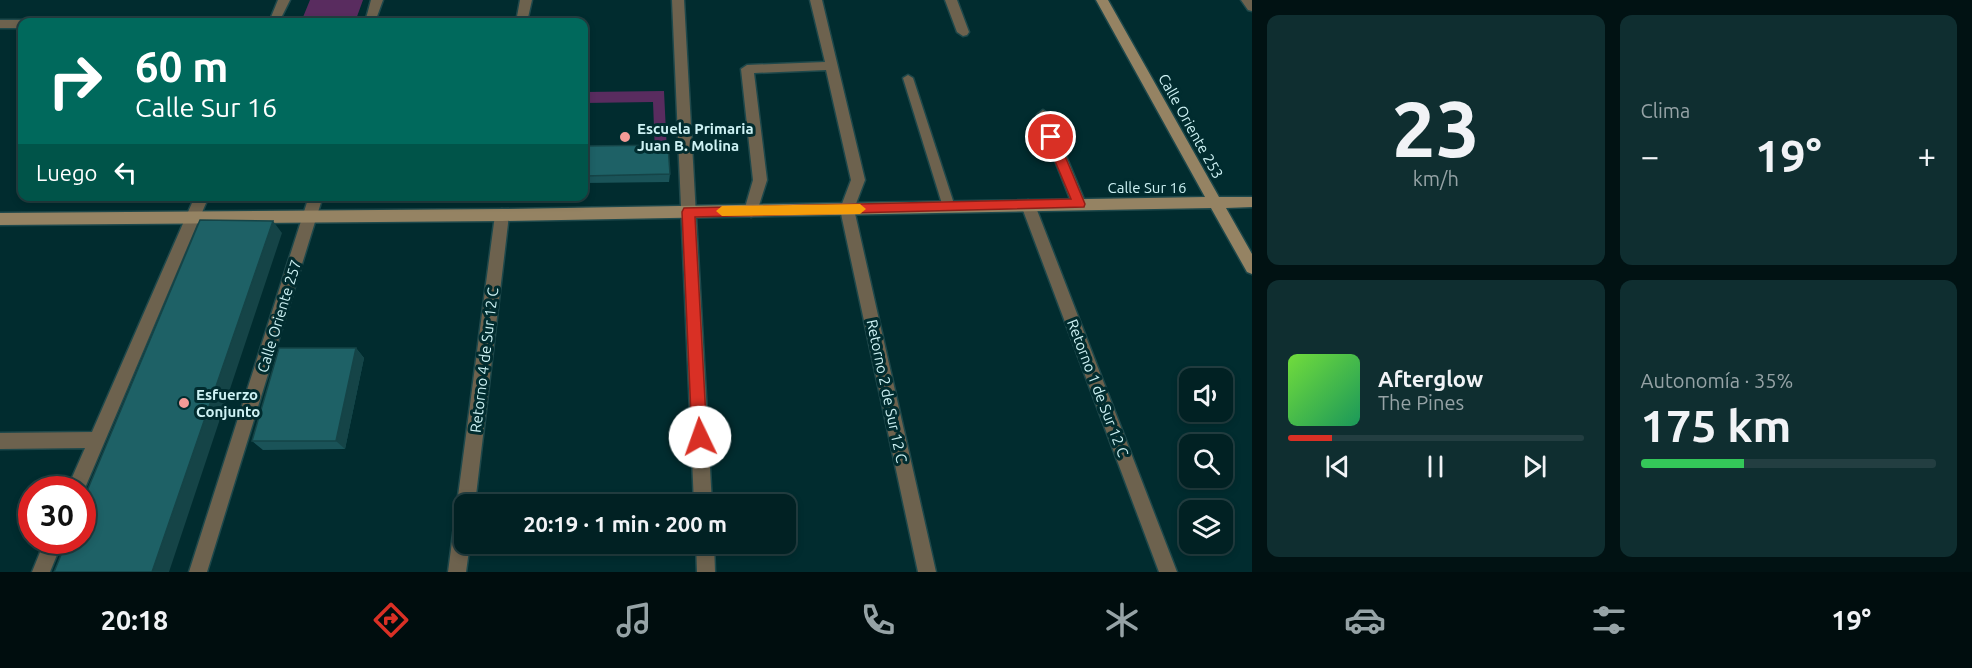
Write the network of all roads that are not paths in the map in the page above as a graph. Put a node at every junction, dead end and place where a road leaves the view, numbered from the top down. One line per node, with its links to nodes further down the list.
1 (284, 0): 10 (street)
2 (377, 0): 11 (street)
3 (526, 0): 12 (street)
4 (678, 0): 28 (street)
5 (816, 0): 16 (street)
6 (951, 0): 15 (street)
7 (1102, 0): 22 (street, Calle Oriente 253)
8 (1247, 0): 9 (street)
9 (1252, 7)
10 (276, 18)
11 (371, 18)
12 (523, 18)
13 (0, 24): 14 (street)
14 (18, 24)
15 (963, 32)
16 (831, 66): 26 (street); 27 (street)
17 (908, 78): 25 (lane)
18 (1043, 115): 23 (street)
19 (200, 201): 31 (street)
20 (315, 201): 30 (street, Calle Oriente 257)
21 (1252, 202): 22 (street, Calle Sur 16)
22 (1216, 203): 23 (street, Calle Sur 16); 33 (street, Calle Oriente 253)
23 (1079, 204): 24 (street, Calle Sur 16)
24 (1028, 205): 25 (street, Calle Sur 16); 47 (street, Retorno 1 de Sur 12 C)
25 (949, 207): 26 (street, Calle Sur 16)
26 (848, 209): 27 (street, Calle Sur 16); 46 (street, Retorno 2 de Sur 12 C)
27 (751, 211): 28 (street, Calle Sur 16)
28 (689, 212): 29 (street, Calle Sur 16); 38 (street)
29 (502, 215): 30 (street, Calle Sur 16); 37 (street, Retorno 4 de Sur 12 C)
30 (310, 217): 31 (street, Calle Sur 16); 43 (street, Calle Oriente 257)
31 (193, 218): 32 (street, Calle Sur 16); 34 (street)
32 (0, 219)
33 (1252, 268)
34 (97, 440): 35 (street); 36 (street)
35 (0, 441)
36 (82, 476)
37 (467, 494)
38 (703, 494)
39 (48, 554): 42 (street)
40 (459, 554): 44 (street, Retorno 4 de Sur 12 C)
41 (705, 554): 45 (street)
42 (41, 572)
43 (198, 572)
44 (457, 572)
45 (706, 572)
46 (927, 572)
47 (1168, 572)

